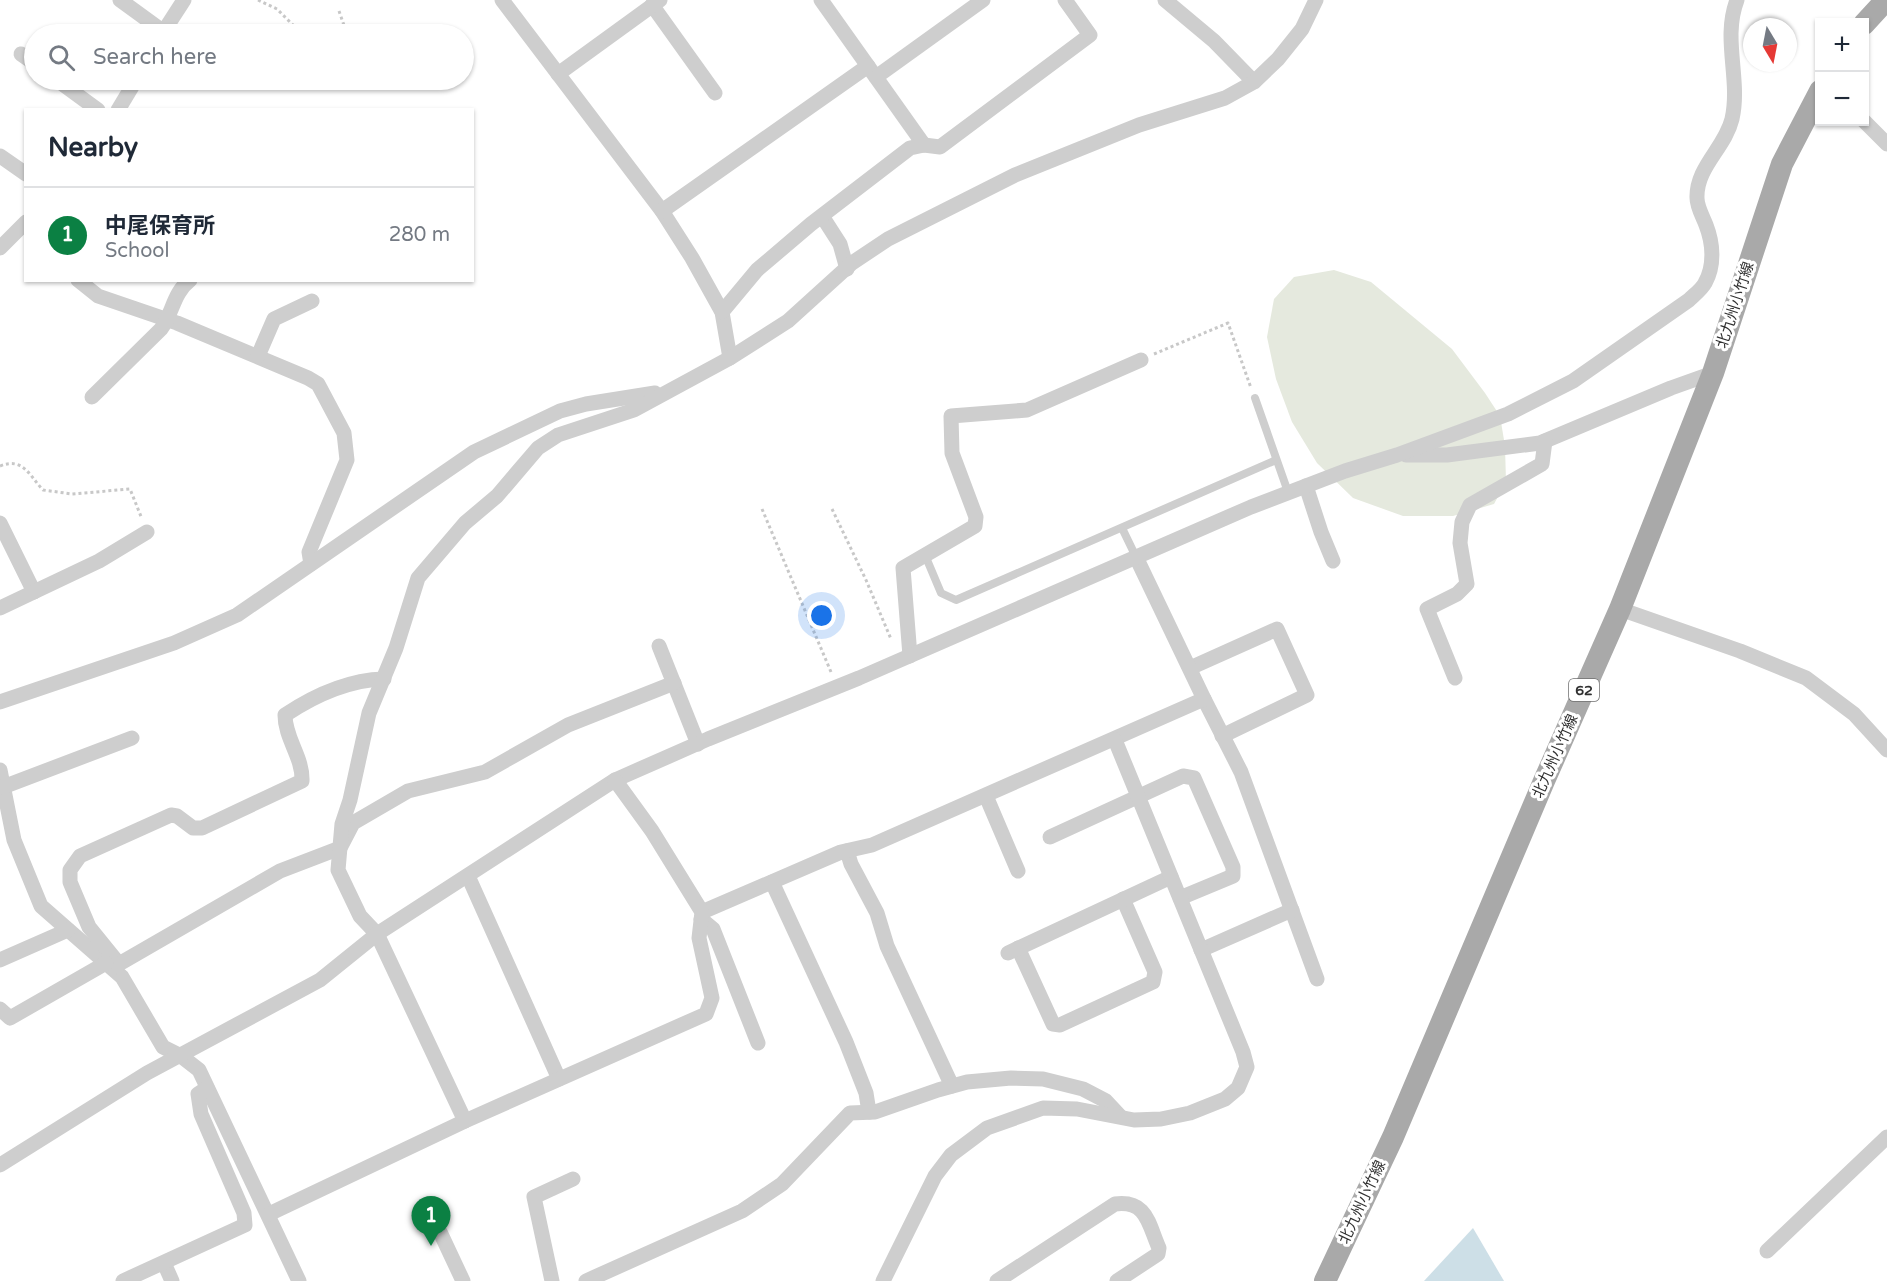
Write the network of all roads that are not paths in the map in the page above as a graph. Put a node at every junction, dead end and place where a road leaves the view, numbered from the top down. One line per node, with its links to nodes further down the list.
1 (120, 0): 13 (street)
2 (184, 0): 14 (street)
3 (502, 0): 18 (street)
4 (821, 0): 17 (street)
5 (983, 0): 17 (street)
6 (1065, 0): 28 (street)
7 (1165, 0): 19 (street)
8 (1316, 0): 19 (street)
9 (1737, 0): 49 (street)
10 (1886, 0): 12 (main road)
11 (656, 3): 18 (street); 22 (street)
12 (1869, 19)
13 (151, 24)
14 (169, 24)
15 (21, 54): 16 (street)
16 (24, 56)
17 (872, 71): 28 (street); 31 (street)
18 (558, 74): 31 (street)
19 (1254, 82): 35 (street)
20 (71, 90): 24 (street)
21 (129, 90): 25 (street)
22 (715, 93)
23 (1815, 101): 44 (main road, 北九州小竹線 / 62)
24 (95, 108)
25 (119, 108)
26 (1869, 126): 27 (street)
27 (1887, 144)
28 (924, 145): 32 (street)
29 (0, 156): 30 (street)
30 (24, 173)
31 (662, 211): 39 (street)
32 (822, 216): 35 (street); 39 (street)
33 (24, 224): 34 (street)
34 (0, 248)
35 (847, 268): 42 (street)
36 (188, 282): 40 (street)
37 (87, 283): 40 (street)
38 (312, 301): 41 (street)
39 (722, 312): 42 (street)
40 (168, 320): 41 (street); 46 (street)
41 (258, 356): 59 (street)
42 (730, 358): 45 (street)
43 (1141, 360): 56 (street)
44 (1713, 373): 48 (street); 62 (main road, 北九州小竹線 / 62)
45 (667, 391): 59 (street); 67 (street)
46 (92, 397)
47 (1255, 399): 50 (lane)
48 (1545, 441): 49 (street); 66 (street)
49 (1397, 455): 51 (street)
50 (1276, 460): 52 (lane); 54 (lane)
51 (1306, 486): 52 (street); 58 (street)
52 (1288, 492): 57 (street)
53 (0, 523): 60 (street)
54 (1122, 528): 56 (lane); 57 (lane)
55 (147, 532): 60 (street)
56 (925, 555): 64 (street)
57 (1136, 557): 64 (street); 65 (street)
58 (1333, 561)
59 (311, 564): 70 (street)
60 (34, 591): 61 (street)
61 (0, 608)
62 (1620, 609): 75 (street); 124 (main road, 北九州小竹線 / 62)
63 (659, 646): 68 (street)
64 (905, 658): 74 (street)
65 (1190, 668): 69 (street); 71 (street)
66 (1455, 678)
67 (384, 679): 82 (street); 96 (street)
68 (674, 683): 74 (street); 82 (street)
69 (1204, 699): 71 (street); 73 (street)
70 (0, 702)
71 (1222, 736): 90 (street)
72 (132, 738): 78 (street)
73 (1115, 740): 79 (street); 80 (street)
74 (698, 744): 77 (street)
75 (1887, 750)
76 (0, 770): 78 (street)
77 (615, 780): 85 (street); 91 (street)
78 (3, 787): 92 (street)
79 (986, 796): 83 (street); 84 (street)
80 (1139, 797): 81 (street); 86 (street); 88 (street)
81 (1050, 837)
82 (340, 848): 93 (street); 96 (street)
83 (847, 851): 87 (street); 102 (street)
84 (1018, 871)
85 (468, 876): 93 (street); 101 (street)
86 (1171, 877): 88 (street); 89 (street)
87 (772, 882): 91 (street); 104 (street)
88 (1180, 898): 94 (street)
89 (1123, 900): 89 (street)
90 (1292, 910): 94 (street); 97 (street)
91 (701, 915): 99 (street); 101 (street)
92 (68, 930): 95 (street); 96 (street)
93 (377, 934): 100 (street); 106 (street)
94 (1201, 950): 105 (street)
95 (0, 960)
96 (113, 965): 98 (street); 100 (street)
97 (1317, 979)
98 (0, 1009)
99 (759, 1043)
100 (181, 1056): 103 (street); 108 (street)
101 (559, 1079): 106 (street)
102 (952, 1086): 104 (street); 105 (street)
103 (207, 1088): 110 (street); 113 (street)
104 (869, 1112): 114 (street)
105 (1120, 1116): 121 (street)
106 (465, 1121): 110 (street)
107 (1887, 1137): 112 (street)
108 (0, 1165)
109 (573, 1179): 119 (street)
110 (269, 1214): 117 (street)
111 (440, 1232): 118 (street)
112 (1767, 1251)
113 (164, 1263): 115 (street); 116 (street)
114 (602, 1277): 120 (street)
115 (123, 1281)
116 (172, 1281)
117 (299, 1281)
118 (463, 1281)
119 (552, 1281)
120 (586, 1281)
121 (883, 1281)
122 (997, 1281): 123 (street)
123 (1117, 1281)
124 (1325, 1281)

